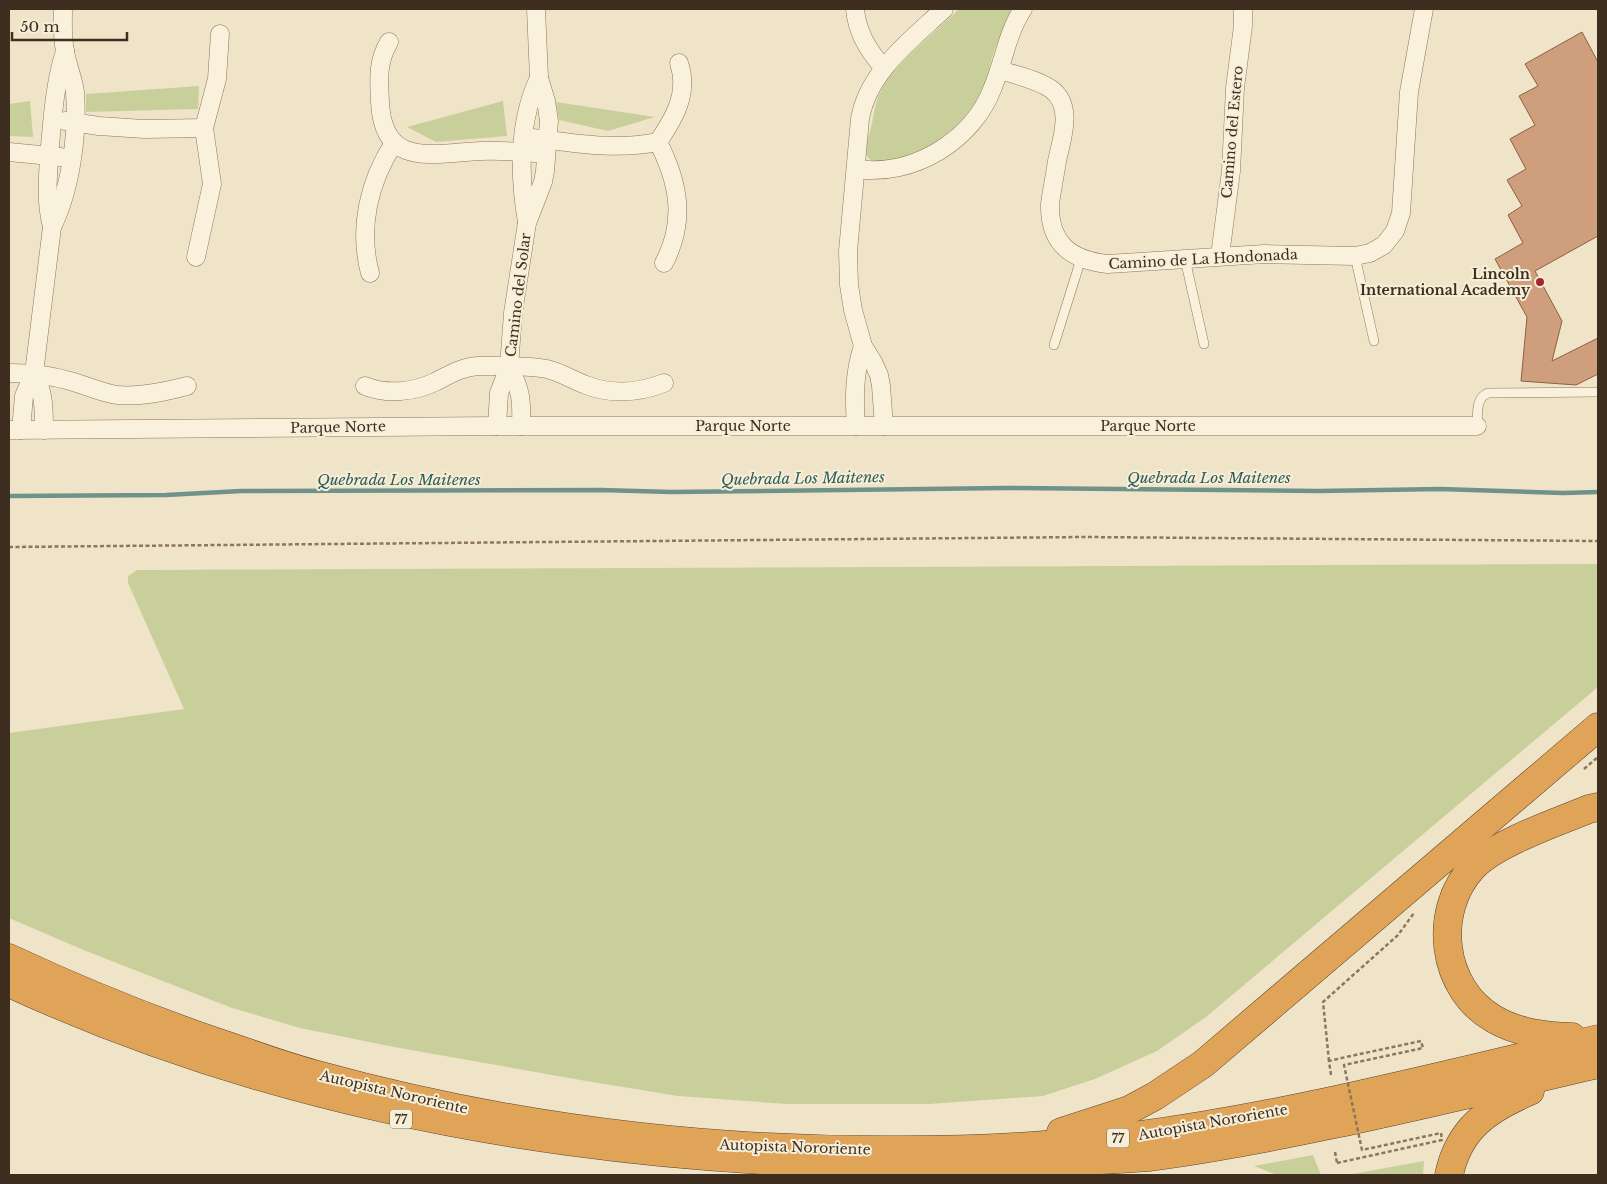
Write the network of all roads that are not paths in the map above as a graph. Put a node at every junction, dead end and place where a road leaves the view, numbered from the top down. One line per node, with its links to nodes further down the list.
1 (63, 9): 10 (street)
2 (536, 9): 14 (street, Camino del Solar)
3 (855, 9): 12 (street)
4 (944, 9): 12 (street)
5 (1022, 9): 13 (street)
6 (1243, 9): 28 (street, Camino del Estero)
7 (1424, 9): 29 (street, Camino de La Hondonada)
8 (220, 34): 17 (street)
9 (389, 42): 19 (street)
10 (65, 51): 15 (street); 16 (street)
11 (679, 63): 18 (street)
12 (884, 68): 25 (street)
13 (999, 70): 25 (street); 31 (street, Camino de La Hondonada)
14 (539, 78): 20 (street, Camino del Solar); 21 (street, Camino del Solar)
15 (52, 119): 16 (street); 23 (street)
16 (75, 122): 17 (street); 24 (street)
17 (204, 128): 30 (street)
18 (658, 142): 21 (street); 33 (street)
19 (394, 143): 20 (street); 34 (street)
20 (523, 144): 21 (street); 26 (street, Camino del Solar)
21 (547, 147): 26 (street, Camino del Solar)
22 (9, 152): 23 (street)
23 (50, 156): 24 (street); 27 (street)
24 (71, 158): 27 (street)
25 (856, 169): 38 (street)
26 (527, 222): 39 (street, Camino del Solar)
27 (52, 226): 41 (street)
28 (1220, 256): 29 (street, Camino de La Hondonada); 32 (street, Camino de La Hondonada)
29 (1355, 256): 35 (lane)
30 (196, 257)
31 (1081, 259): 32 (street, Camino de La Hondonada); 37 (lane)
32 (1185, 259): 36 (lane)
33 (664, 263)
34 (370, 273)
35 (1374, 341)
36 (1204, 344)
37 (1054, 345)
38 (863, 346): 48 (street); 49 (street)
39 (509, 367): 42 (street, Camino del Solar); 44 (street, Camino del Solar); 46 (street, Camino del Solar); 47 (street, Camino del Solar)
40 (9, 373): 41 (street)
41 (34, 373): 43 (street); 51 (street); 52 (street)
42 (664, 383)
43 (187, 386)
44 (365, 386)
45 (1598, 392): 50 (lane)
46 (497, 426): 47 (street, Parque Norte); 52 (street, Parque Norte)
47 (521, 426): 48 (street, Parque Norte)
48 (856, 426): 49 (street, Parque Norte)
49 (884, 426): 50 (street, Parque Norte)
50 (1477, 426)
51 (15, 430): 52 (street, Parque Norte)
52 (44, 430)
53 (1598, 727): 59 (highway)
54 (1598, 807): 57 (highway)
55 (9, 958): 59 (highway, Autopista Nororiente / 77)
56 (9, 983): 60 (highway, Autopista Nororiente / 77)
57 (1598, 1038): 59 (highway, Autopista Nororiente / 77)
58 (1598, 1066): 60 (highway, Autopista Nororiente / 77); 62 (highway)
59 (977, 1149)
60 (1001, 1172): 61 (highway)
61 (1076, 1175)
62 (1449, 1175)

